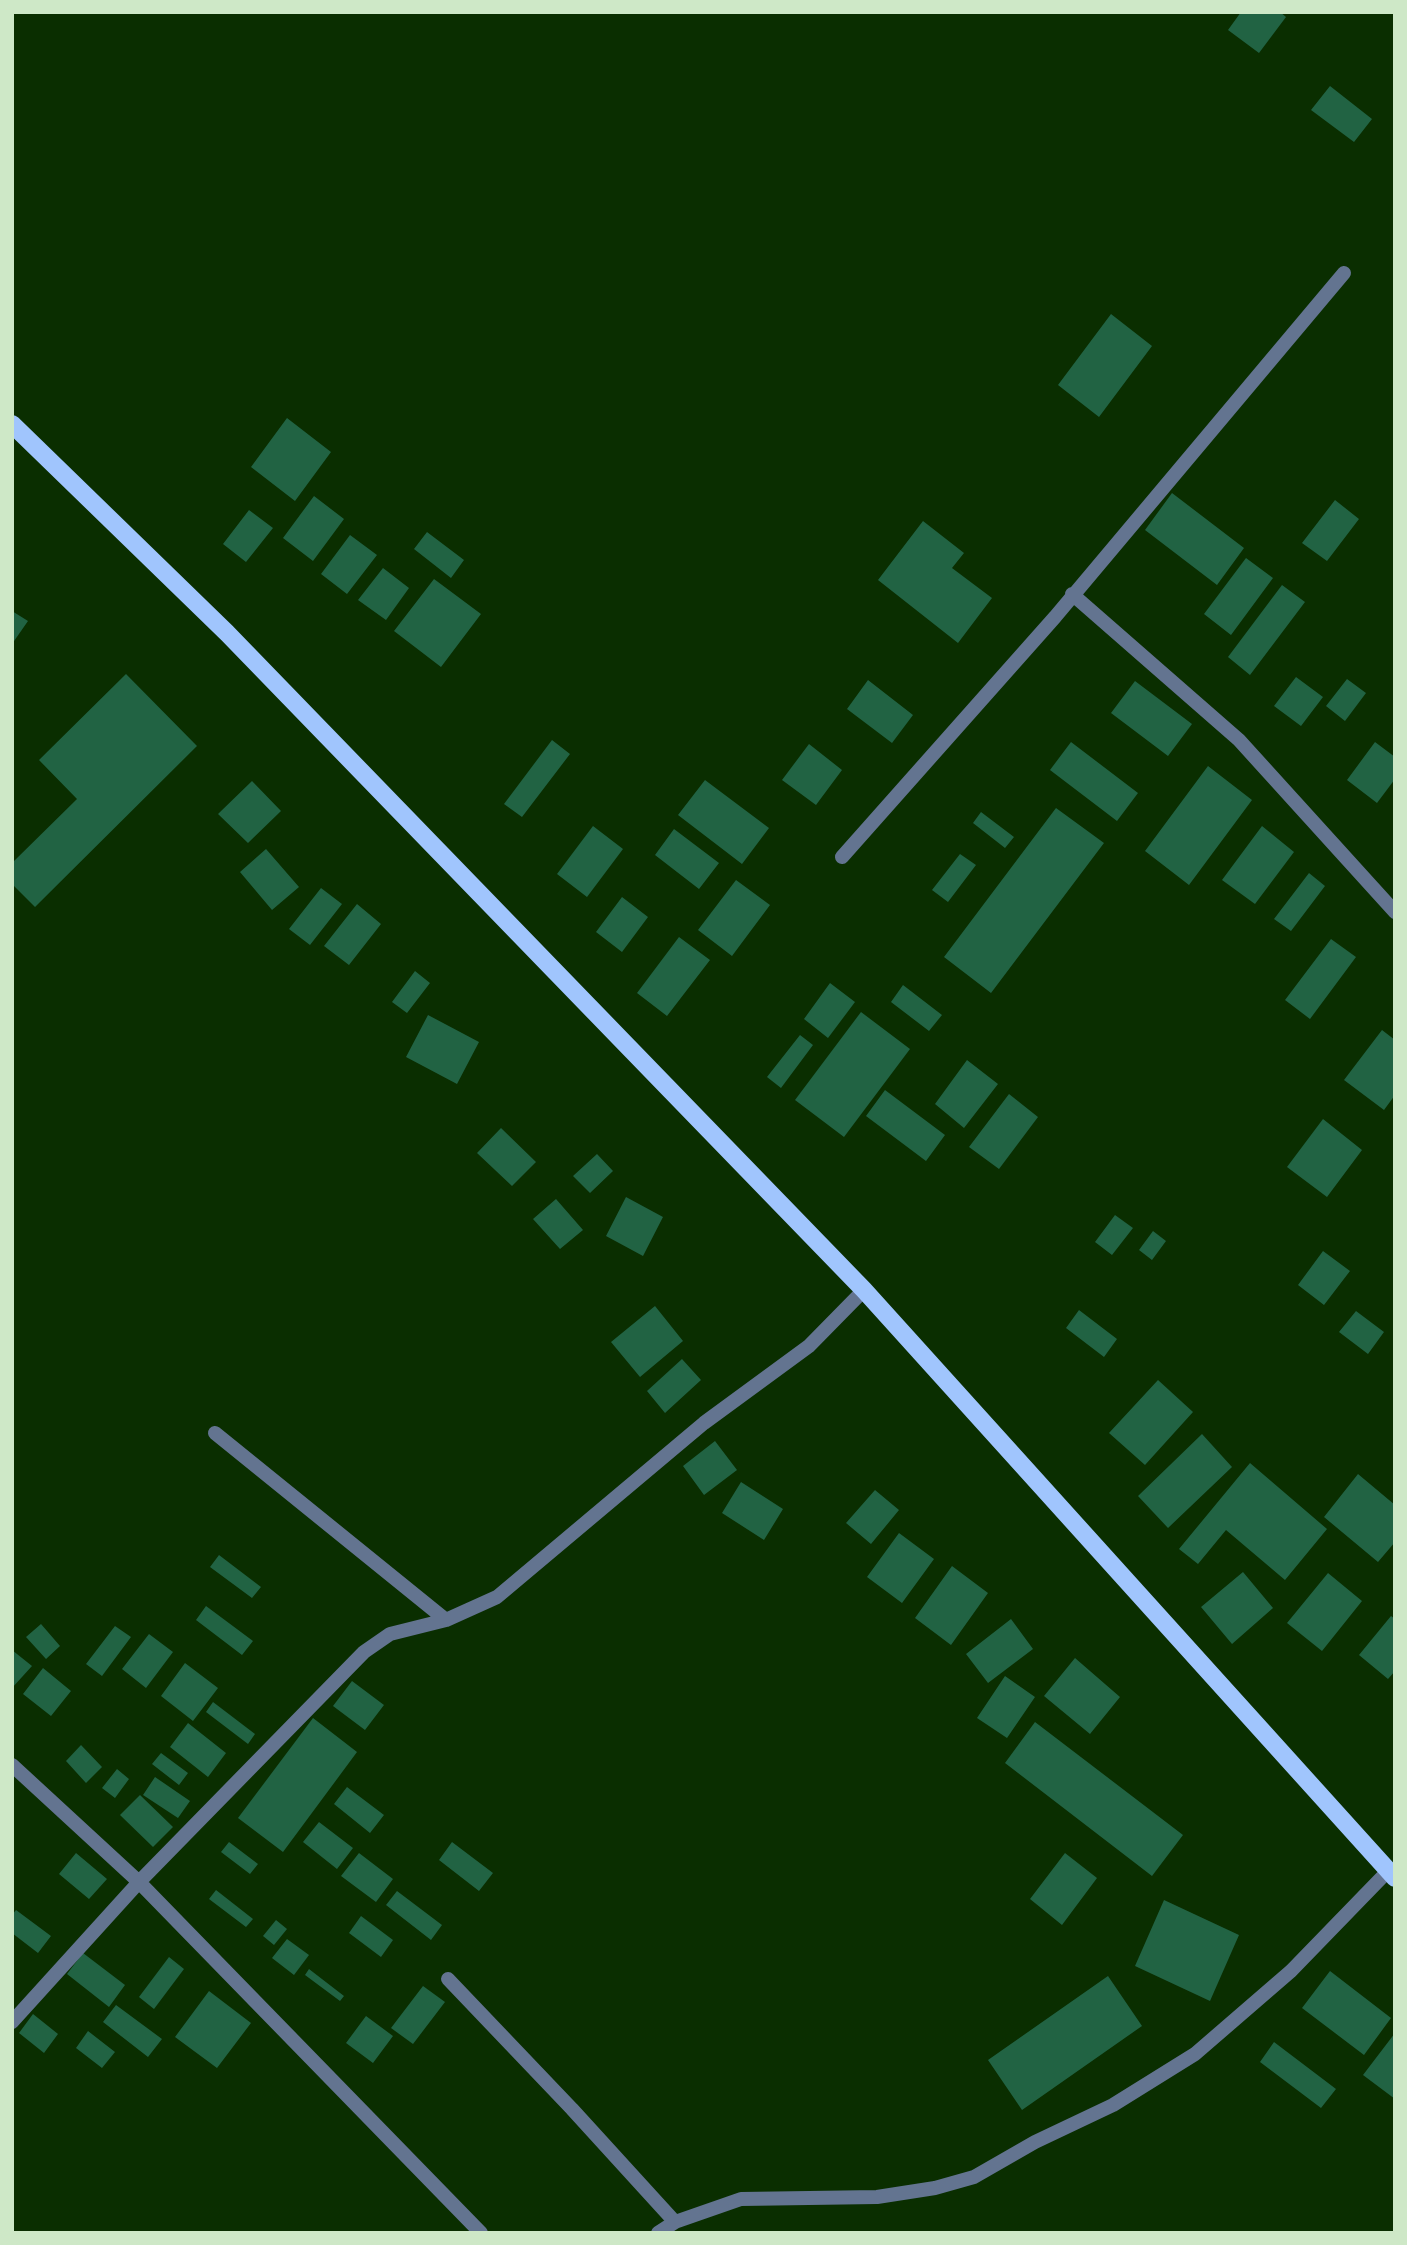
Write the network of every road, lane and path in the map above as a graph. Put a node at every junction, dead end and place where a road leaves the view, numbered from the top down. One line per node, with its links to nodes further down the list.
1 (1344, 273): 3 (street)
2 (12, 424): 6 (main road)
3 (1072, 594): 4 (street); 5 (street)
4 (842, 857)
5 (1395, 912)
6 (864, 1290): 8 (street); 10 (main road)
7 (215, 1433): 8 (street)
8 (446, 1620): 11 (street)
9 (12, 1765): 11 (street)
10 (1391, 1875): 14 (street)
11 (139, 1882): 13 (street); 15 (street)
12 (448, 1979): 14 (street)
13 (12, 2022)
14 (675, 2222): 16 (street)
15 (481, 2233)
16 (658, 2233)

